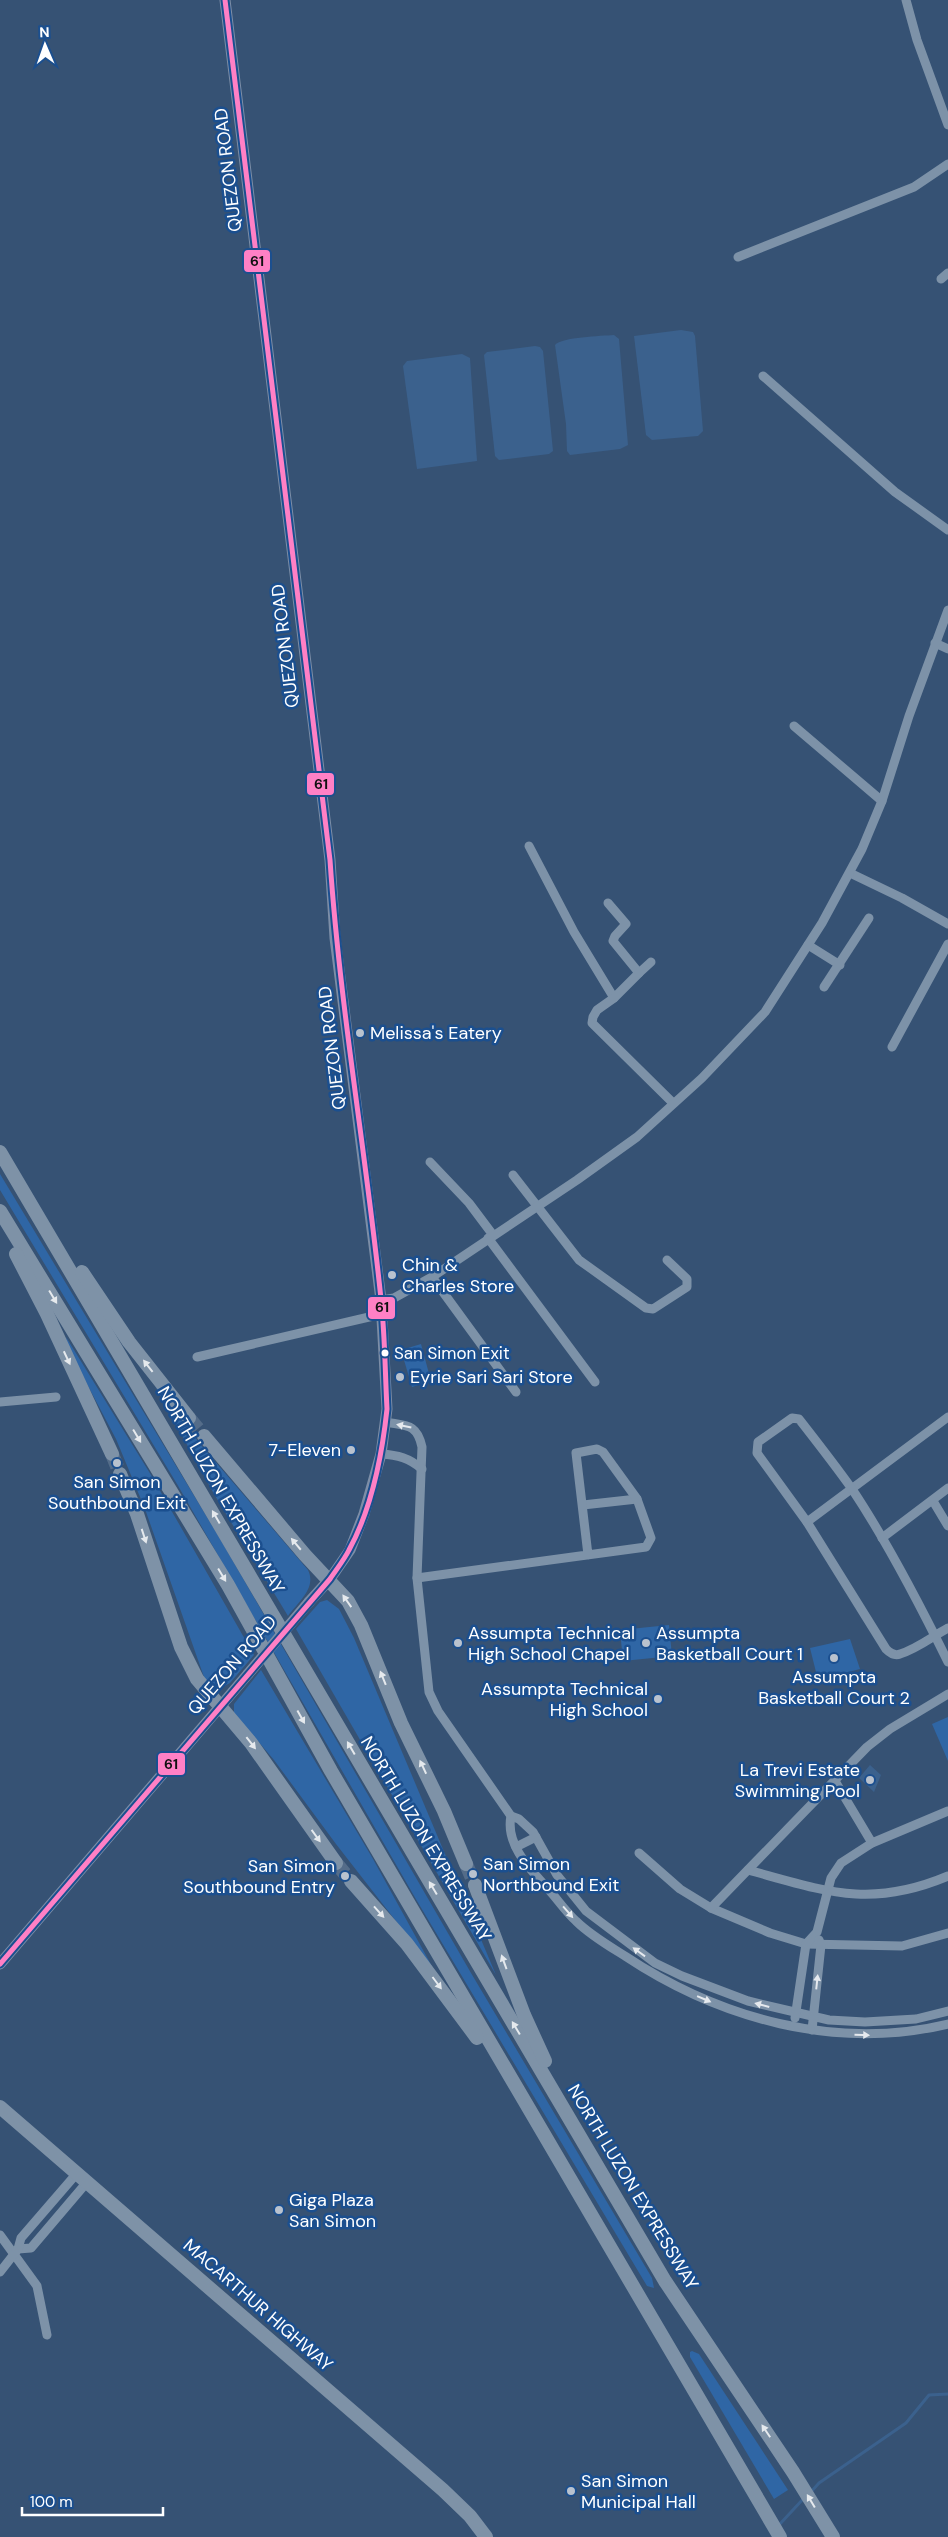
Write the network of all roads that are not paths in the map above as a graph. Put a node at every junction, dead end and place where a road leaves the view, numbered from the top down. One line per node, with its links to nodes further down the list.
1 (225, 0): 37 (main road, QUEZON ROAD)
2 (906, 0): 3 (street)
3 (948, 125)
4 (948, 164): 5 (street)
5 (738, 258)
6 (763, 376): 7 (street)
7 (948, 530)
8 (948, 610): 9 (street)
9 (935, 643): 10 (street); 12 (street)
10 (948, 649)
11 (794, 726): 12 (street)
12 (882, 801): 14 (street)
13 (529, 846): 24 (street)
14 (850, 873): 17 (street); 19 (street)
15 (608, 903): 22 (street)
16 (869, 918): 21 (street)
17 (948, 924)
18 (948, 944): 25 (street)
19 (808, 945): 21 (street); 26 (street)
20 (651, 962): 22 (street)
21 (840, 965): 23 (street)
22 (639, 973): 24 (street)
23 (824, 987)
24 (614, 998): 26 (street)
25 (892, 1047)
26 (673, 1103): 30 (street)
27 (0, 1152): 33 (highway, NORTH LUZON EXPRESSWAY)
28 (430, 1162): 34 (street)
29 (513, 1175): 30 (street)
30 (537, 1206): 34 (street); 35 (street)
31 (0, 1210): 97 (highway, one-way to 97)
32 (0, 1226): 48 (highway, one-way to 48)
33 (47, 1229): 44 (highway, one-way to 33); 106 (highway, NORTH LUZON EXPRESSWAY, one-way to 33)
34 (490, 1237): 36 (street); 40 (street)
35 (667, 1260)
36 (432, 1277): 37 (street); 41 (street)
37 (381, 1300): 38 (main road, QUEZON ROAD)
38 (382, 1314): 39 (street); 45 (main road, QUEZON ROAD)
39 (196, 1357)
40 (595, 1382)
41 (516, 1392)
42 (56, 1397): 43 (street)
43 (0, 1402)
44 (189, 1418)
45 (386, 1422): 49 (main road, QUEZON ROAD); 50 (street, one-way to 45)
46 (946, 1422): 53 (street)
47 (204, 1436): 62 (highway, one-way to 47)
48 (112, 1454)
49 (380, 1454): 50 (street); 62 (main road, QUEZON ROAD)
50 (422, 1469): 61 (street)
51 (120, 1474): 67 (highway, one-way to 67)
52 (948, 1488): 55 (street)
53 (851, 1489): 57 (street); 57 (street); 59 (street)
54 (637, 1498): 56 (street); 56 (street); 60 (street)
55 (933, 1502): 58 (street); 59 (street)
56 (583, 1505): 60 (street)
57 (807, 1522): 64 (street)
58 (948, 1526)
59 (882, 1538): 64 (street)
60 (588, 1555): 61 (street)
61 (417, 1578): 70 (street)
62 (330, 1579): 67 (main road, QUEZON ROAD, bridge); 76 (highway, one-way to 62)
63 (948, 1628): 64 (street)
64 (935, 1635): 65 (street)
65 (948, 1662)
66 (948, 1694): 68 (street)
67 (220, 1706): 75 (highway, one-way to 75); 89 (main road, QUEZON ROAD)
68 (835, 1782): 72 (street); 77 (street)
69 (948, 1811): 72 (street)
70 (511, 1816): 71 (street); 73 (street)
71 (536, 1837): 73 (street); 78 (street)
72 (872, 1843): 83 (street)
73 (516, 1847): 82 (street)
74 (640, 1853): 84 (street)
75 (336, 1863)
76 (466, 1864)
77 (748, 1870): 83 (street); 84 (street)
78 (557, 1875): 82 (street); 91 (street, one-way to 78)
79 (948, 1876): 83 (street)
80 (351, 1881): 97 (highway, one-way to 97)
81 (474, 1885): 106 (highway, one-way to 81)
82 (545, 1886): 94 (street, one-way to 94)
83 (827, 1892): 85 (street)
84 (711, 1908): 87 (street)
85 (817, 1932): 87 (street); 88 (street)
86 (948, 1934): 88 (street)
87 (806, 1944): 88 (street); 91 (street)
88 (821, 1945): 92 (street, one-way to 88)
89 (0, 1964)
90 (948, 2011): 92 (street)
91 (795, 2013): 92 (street); 94 (street)
92 (813, 2016): 95 (street)
93 (948, 2024): 95 (street, one-way to 93)
94 (794, 2026): 95 (street)
95 (812, 2030)
96 (0, 2106): 98 (highway, MACARTHUR HIGHWAY)
97 (539, 2129): 110 (highway)
98 (83, 2176): 99 (street); 100 (street); 109 (highway, MACARTHUR HIGHWAY)
99 (51, 2203): 100 (street); 101 (street)
100 (62, 2211): 102 (street)
101 (37, 2220): 102 (street); 104 (street)
102 (47, 2229): 104 (street)
103 (0, 2235): 104 (street)
104 (16, 2251): 105 (street); 107 (street)
105 (0, 2272)
106 (665, 2281): 108 (highway, NORTH LUZON EXPRESSWAY, one-way to 106)
107 (47, 2335)
108 (830, 2533)
109 (486, 2537)
110 (780, 2537)

